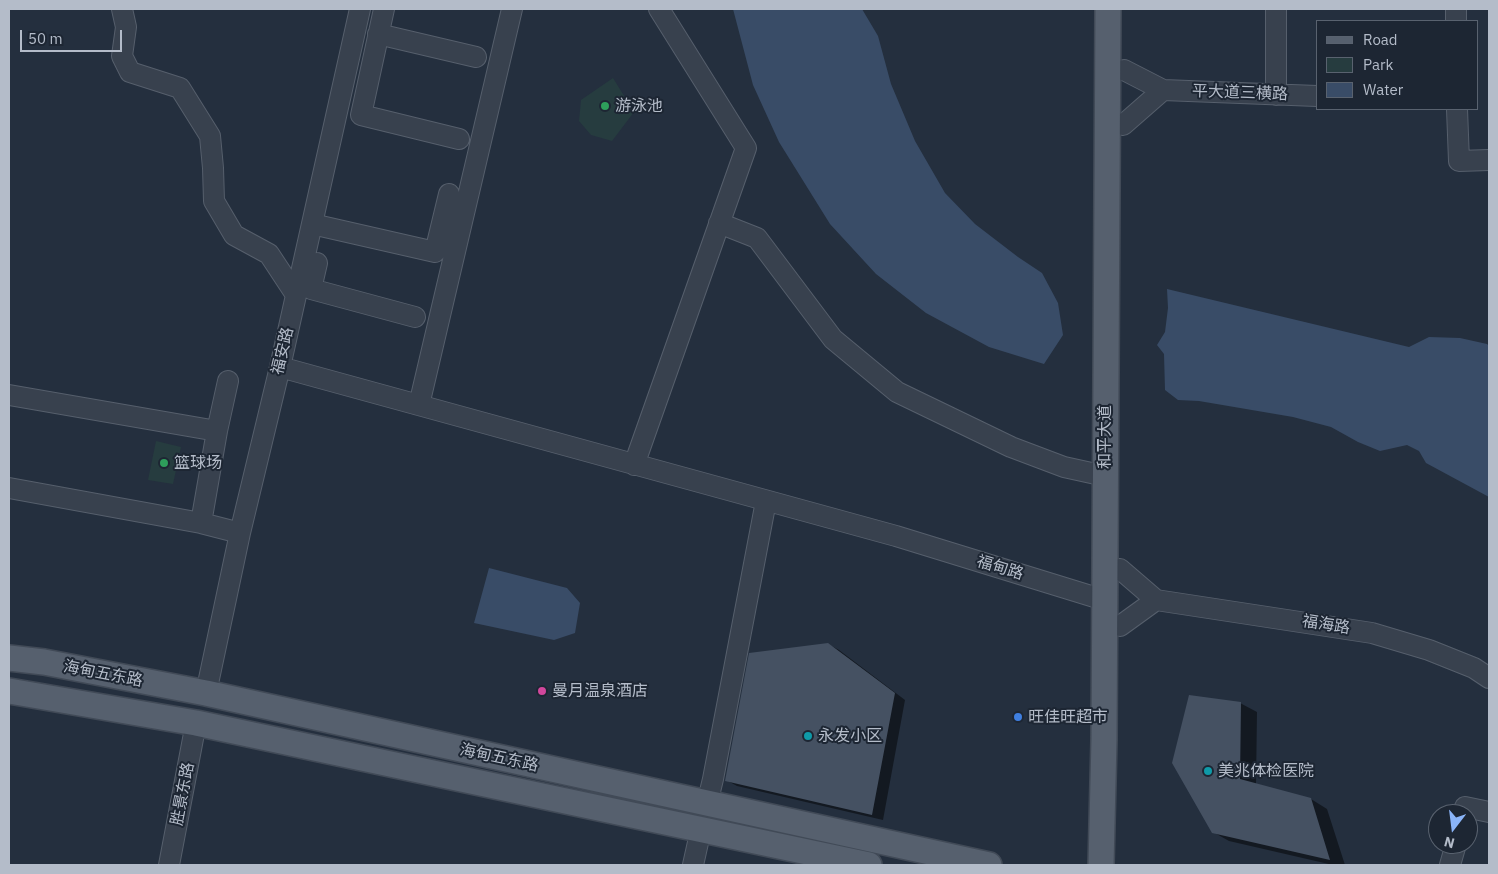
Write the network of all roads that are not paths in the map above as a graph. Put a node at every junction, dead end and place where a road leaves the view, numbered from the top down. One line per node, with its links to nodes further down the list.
1 (122, 9): 22 (street)
2 (360, 9): 21 (street, 福安路)
3 (384, 9): 9 (street)
4 (512, 9): 27 (street)
5 (659, 9): 20 (street)
6 (1108, 9): 30 (main road, 和平大道)
7 (1124, 9): 11 (main road, 和平大道)
8 (1276, 9): 13 (street)
9 (378, 34): 10 (street); 17 (street)
10 (476, 57)
11 (1124, 70): 12 (street); 16 (main road, 和平大道)
12 (1163, 90): 13 (street, 平大道三横路); 16 (street)
13 (1276, 95): 14 (street, 平大道三横路)
14 (1316, 96)
15 (1457, 110): 18 (street)
16 (1123, 125): 35 (main road, 和平大道)
17 (459, 138)
18 (1489, 160)
19 (448, 194): 21 (street)
20 (719, 223): 29 (street); 30 (street)
21 (318, 225): 22 (street, 福安路); 23 (street)
22 (296, 296): 24 (street, 福安路)
23 (415, 317)
24 (280, 367): 27 (street, 福甸路); 34 (street, 福安路)
25 (228, 381): 28 (street)
26 (9, 395): 28 (street)
27 (420, 405): 29 (street, 福甸路)
28 (217, 431): 33 (street)
29 (634, 465): 32 (street, 福甸路)
30 (1105, 476): 36 (main road, 和平大道)
31 (9, 488): 33 (street)
32 (766, 501): 36 (street, 福甸路); 44 (street)
33 (201, 523): 34 (street)
34 (240, 533): 42 (street, 福安路)
35 (1120, 569): 37 (street); 38 (main road, 和平大道)
36 (1104, 600): 50 (main road, 和平大道)
37 (1156, 600): 38 (street); 40 (street, 福海路)
38 (1120, 626): 51 (main road, 和平大道)
39 (9, 658): 42 (main road, 海甸五东路)
40 (1489, 678)
41 (9, 691): 43 (main road, 海甸五东路)
42 (206, 693): 44 (main road, 海甸五东路)
43 (196, 723): 45 (main road, 海甸五东路); 46 (street, 胜景东路)
44 (707, 804): 49 (main road, 海甸五东路)
45 (701, 829): 47 (street); 48 (main road, 海甸五东路)
46 (169, 865)
47 (693, 865)
48 (869, 865)
49 (989, 865)
50 (1101, 865)
51 (1118, 865)

